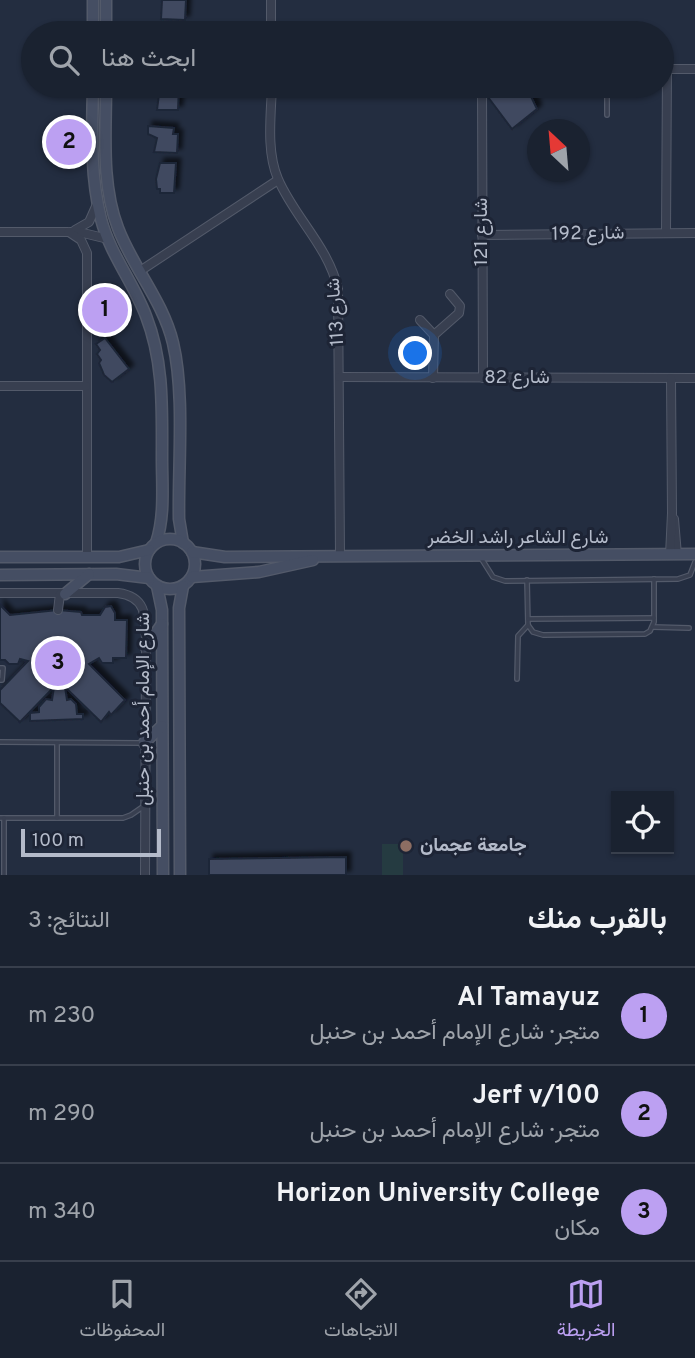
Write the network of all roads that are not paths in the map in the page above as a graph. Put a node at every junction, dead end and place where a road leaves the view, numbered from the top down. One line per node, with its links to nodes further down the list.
1 (93, 0): 4 (street)
2 (106, 0): 5 (street)
3 (271, 0): 6 (street)
4 (93, 21)
5 (106, 21)
6 (271, 21)
7 (674, 69): 8 (street)
8 (695, 69)
9 (93, 98): 17 (street)
10 (106, 98): 25 (street)
11 (272, 98): 16 (street, شارع 113)
12 (482, 98): 22 (street, شارع 121)
13 (607, 98): 15 (lane)
14 (664, 98): 20 (street)
15 (607, 115)
16 (278, 180): 25 (street); 29 (street, شارع 113)
17 (97, 202): 19 (street); 23 (street)
18 (0, 232): 19 (street)
19 (69, 232): 23 (street); 24 (street)
20 (666, 232): 21 (street, شارع 192); 22 (street, شارع 192)
21 (695, 233)
22 (482, 235): 31 (street, شارع 121)
23 (102, 237): 24 (street); 37 (street)
24 (87, 253): 35 (street)
25 (140, 271): 36 (street)
26 (450, 294): 28 (street)
27 (420, 320): 28 (street)
28 (434, 335): 30 (street)
29 (339, 377): 30 (street, شارع 82); 40 (street, شارع 113)
30 (433, 377): 31 (street, شارع 82)
31 (483, 378): 32 (street, شارع 82)
32 (673, 378): 33 (street, شارع 82); 41 (street)
33 (695, 378)
34 (0, 386): 35 (street)
35 (86, 386): 44 (street)
36 (183, 543): 37 (street); 38 (street)
37 (153, 546): 44 (street); 51 (street)
38 (192, 552): 40 (street, شارع الشاعر راشد الخضر); 48 (street)
39 (695, 554): 41 (street, شارع الشاعر راشد الخضر)
40 (340, 555): 42 (street, شارع الشاعر راشد الخضر); 48 (street, شارع الشاعر راشد الخضر)
41 (673, 555): 42 (street, شارع الشاعر راشد الخضر)
42 (480, 556): 50 (lane)
43 (0, 557): 44 (street)
44 (88, 557)
45 (695, 562): 49 (lane)
46 (89, 574): 47 (street); 51 (street); 54 (street)
47 (0, 575)
48 (192, 577): 52 (street)
49 (654, 579): 50 (lane); 56 (lane)
50 (527, 580): 57 (lane)
51 (153, 582): 52 (street); 58 (street, شارع الإمام أحمد بن حنبل)
52 (183, 586): 76 (street, شارع الإمام أحمد بن حنبل)
53 (0, 593): 54 (street)
54 (62, 594): 55 (street); 62 (street)
55 (58, 610)
56 (654, 618): 57 (lane); 60 (lane)
57 (528, 619): 59 (lane)
58 (162, 624): 62 (street); 66 (street, شارع الإمام أحمد بن حنبل)
59 (528, 625): 60 (lane); 64 (lane)
60 (653, 627): 61 (lane)
61 (689, 628)
62 (146, 647): 68 (street)
63 (0, 667): 65 (lane)
64 (517, 679)
65 (0, 680)
66 (162, 726): 68 (street); 75 (street, شارع الإمام أحمد بن حنبل)
67 (0, 742): 69 (lane)
68 (144, 743): 69 (lane); 70 (street)
69 (57, 744): 72 (lane)
70 (144, 806): 72 (lane); 74 (street)
71 (2, 818): 72 (lane); 73 (lane)
72 (57, 818)
73 (4, 875)
74 (145, 875)
75 (163, 875)
76 (180, 875)

